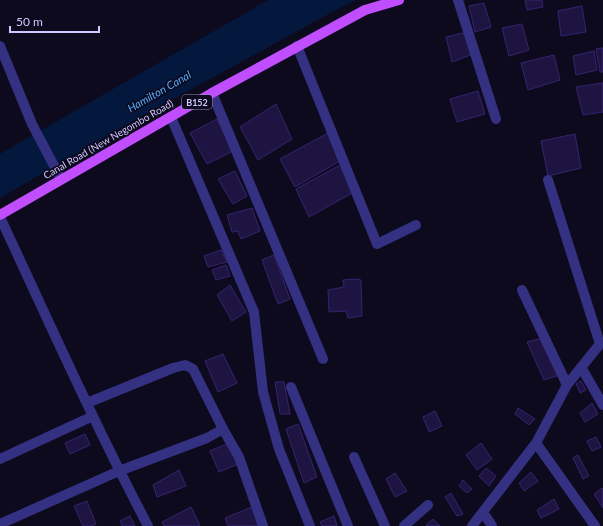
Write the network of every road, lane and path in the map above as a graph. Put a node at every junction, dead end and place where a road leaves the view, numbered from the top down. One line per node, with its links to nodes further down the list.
1 (399, 0): 4 (main road, Canal Road (New Negombo Road) / B152)
2 (458, 0): 7 (street)
3 (0, 46): 8 (street)
4 (298, 46): 5 (main road, Canal Road (New Negombo Road) / B152); 11 (street)
5 (212, 93): 6 (main road, Canal Road (New Negombo Road) / B152); 14 (street)
6 (171, 117): 8 (main road, Canal Road (New Negombo Road) / B152); 31 (street)
7 (496, 119)
8 (60, 176): 10 (main road, Canal Road (New Negombo Road) / B152)
9 (548, 180): 13 (street)
10 (0, 216): 18 (street)
11 (416, 225)
12 (522, 290): 16 (street)
13 (601, 343): 15 (street)
14 (323, 359)
15 (581, 367): 16 (street); 19 (street)
16 (567, 385): 22 (street)
17 (291, 388): 32 (street)
18 (87, 403): 20 (street); 21 (street)
19 (603, 405)
20 (93, 416): 24 (street); 25 (street)
21 (223, 429): 25 (street); 30 (street)
22 (536, 443): 27 (street); 37 (street)
23 (354, 457): 33 (street)
24 (0, 459)
25 (119, 471): 28 (street); 29 (street)
26 (428, 504): 34 (street)
27 (483, 512): 35 (street); 36 (street)
28 (0, 524)
29 (148, 526)
30 (263, 526)
31 (310, 526)
32 (348, 526)
33 (385, 526)
34 (404, 526)
35 (472, 526)
36 (492, 526)
37 (594, 526)

